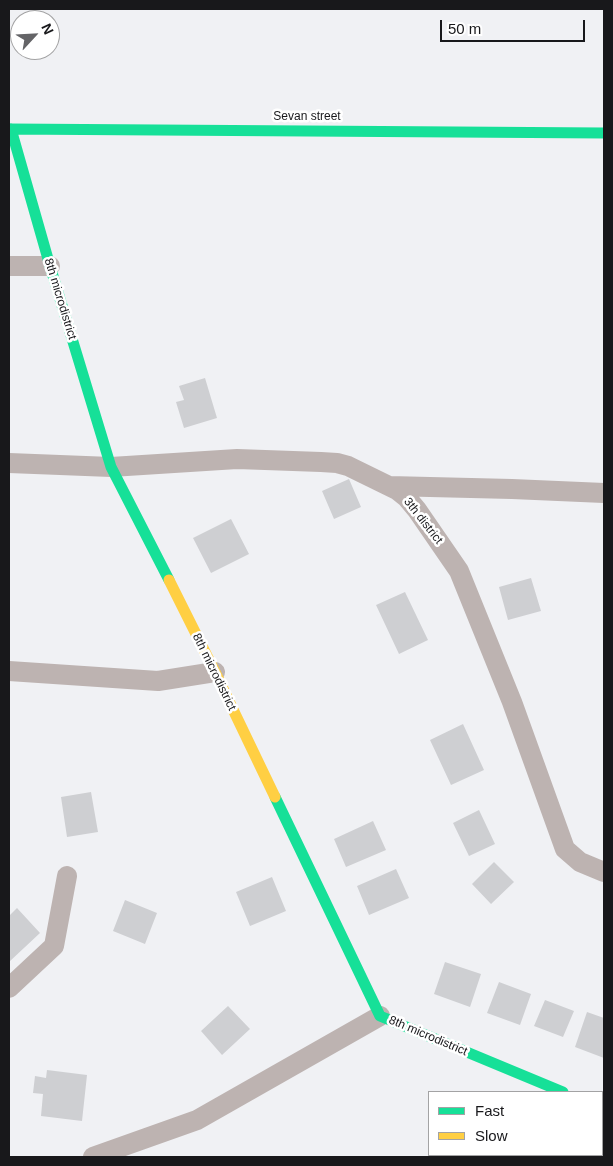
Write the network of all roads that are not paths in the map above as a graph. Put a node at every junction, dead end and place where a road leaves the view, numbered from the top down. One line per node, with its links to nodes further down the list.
1 (10, 130): 2 (street, Sevan street); 4 (street, 8th microdistrict)
2 (604, 133)
3 (9, 266): 4 (street)
4 (50, 266): 6 (street, 8th microdistrict)
5 (9, 463): 6 (street, 3th district)
6 (111, 467): 7 (street, 3th district); 10 (street, 8th microdistrict)
7 (389, 486): 8 (street); 11 (street, 3th district)
8 (604, 493)
9 (9, 671): 10 (street)
10 (215, 672): 14 (street, 8th microdistrict)
11 (604, 872)
12 (67, 876): 13 (street)
13 (9, 988)
14 (380, 1016): 15 (street, 8th microdistrict); 16 (street)
15 (561, 1091)
16 (93, 1157)

